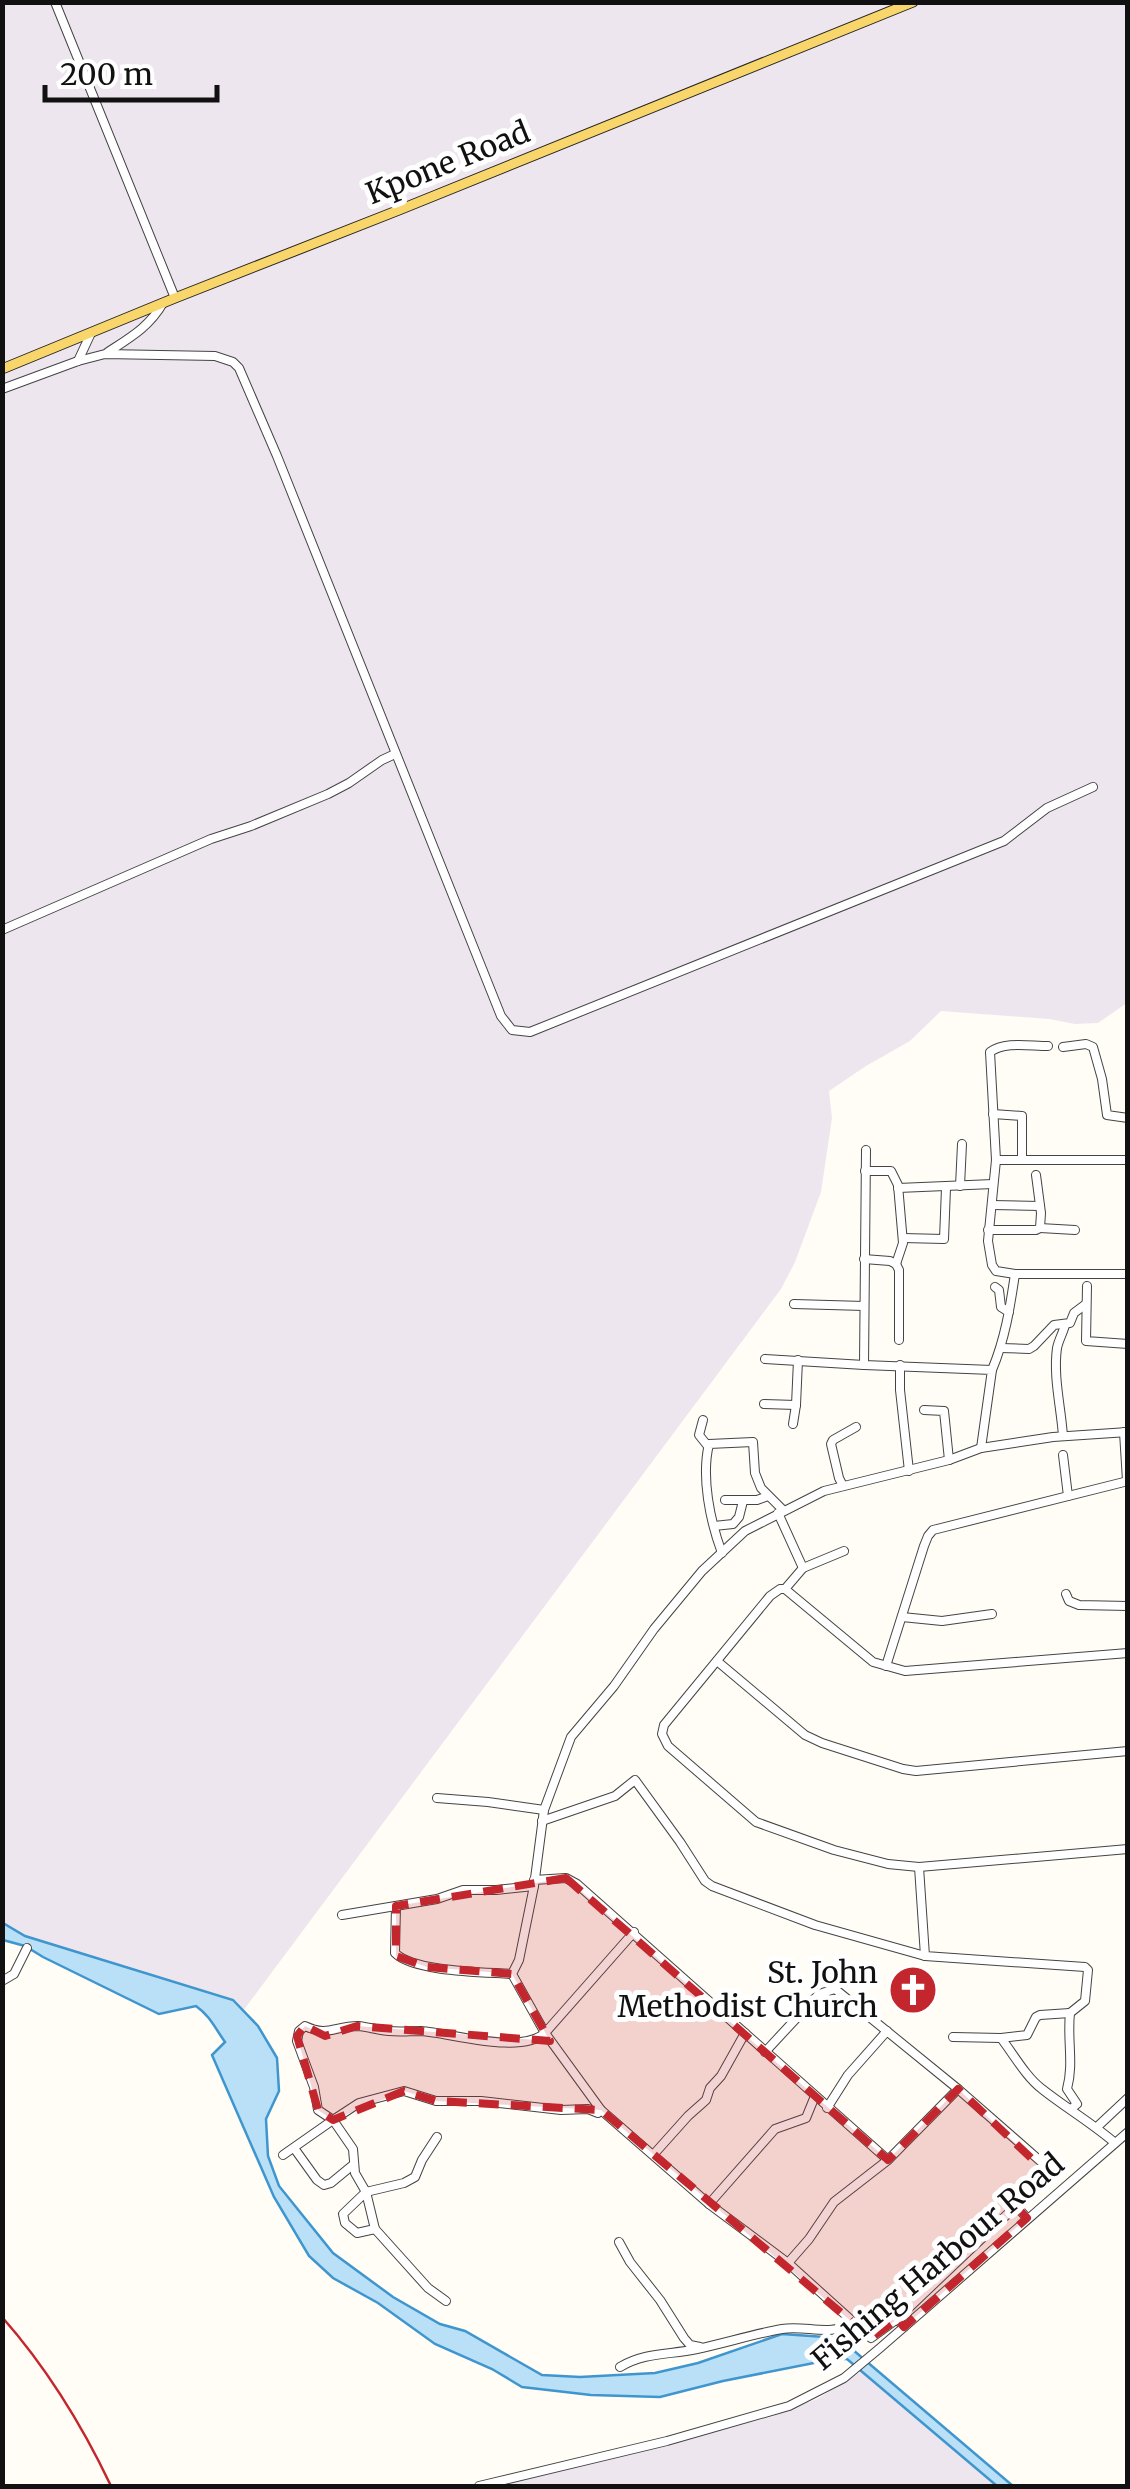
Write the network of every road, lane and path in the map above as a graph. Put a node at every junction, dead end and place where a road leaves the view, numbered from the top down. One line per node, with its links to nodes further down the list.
1 (55, 2): 3 (street)
2 (913, 2): 3 (main road, Kpone Road)
3 (174, 298): 4 (main road, Kpone Road)
4 (163, 303): 5 (main road, Kpone Road); 6 (street)
5 (92, 332): 7 (street); 8 (main road, Kpone Road)
6 (104, 354): 7 (street); 10 (street)
7 (78, 360): 9 (street)
8 (2, 369)
9 (2, 390)
10 (395, 754): 11 (street); 12 (street)
11 (1093, 788)
12 (2, 930)
13 (1048, 1046): 15 (street)
14 (1063, 1047): 16 (street)
15 (993, 1114): 19 (street); 20 (street)
16 (1128, 1118)
17 (962, 1144): 25 (street)
18 (866, 1150): 22 (street)
19 (1022, 1159): 20 (street); 21 (street)
20 (996, 1160): 24 (street)
21 (1128, 1160)
22 (866, 1171): 26 (street); 34 (street)
23 (1036, 1175): 29 (street)
24 (994, 1184): 25 (street); 28 (street)
25 (960, 1186): 27 (street)
26 (898, 1188): 27 (street); 33 (street)
27 (946, 1188): 33 (street)
28 (992, 1205): 29 (street); 31 (street)
29 (1040, 1206): 30 (street)
30 (1040, 1228): 31 (street); 32 (street)
31 (988, 1230): 36 (street)
32 (1075, 1230)
33 (903, 1238): 35 (street)
34 (864, 1259): 35 (street); 42 (street)
35 (896, 1264): 45 (street)
36 (1014, 1274): 37 (street); 43 (street)
37 (1128, 1274)
38 (1086, 1286): 41 (street)
39 (994, 1287): 43 (street)
40 (794, 1304): 42 (street)
41 (1086, 1304): 44 (street); 46 (street)
42 (864, 1306): 50 (street)
43 (1010, 1312): 47 (street)
44 (1065, 1325): 47 (street); 60 (street)
45 (899, 1340)
46 (1128, 1344)
47 (1001, 1348): 52 (street)
48 (765, 1359): 49 (street)
49 (798, 1360): 50 (street); 54 (street)
50 (864, 1365): 51 (street)
51 (900, 1365): 52 (street); 65 (street)
52 (992, 1370): 62 (street)
53 (764, 1404): 54 (street)
54 (796, 1405): 57 (street)
55 (924, 1410): 64 (street)
56 (703, 1420): 61 (street)
57 (792, 1424)
58 (856, 1427): 67 (street)
59 (1126, 1432): 60 (street); 66 (street)
60 (1063, 1436): 62 (street)
61 (708, 1446): 68 (street); 73 (street)
62 (981, 1448): 64 (street)
63 (1063, 1455): 69 (street)
64 (949, 1460): 65 (street)
65 (908, 1470): 67 (street)
66 (1127, 1481): 69 (street)
67 (843, 1486): 72 (street)
68 (768, 1496): 71 (street); 72 (street)
69 (1068, 1496): 81 (street)
70 (724, 1500): 71 (street)
71 (742, 1500): 73 (street)
72 (781, 1511): 75 (street); 76 (street)
73 (714, 1526): 75 (street)
74 (844, 1550): 76 (street)
75 (722, 1553): 87 (street)
76 (802, 1568): 77 (street)
77 (785, 1590): 83 (street); 84 (street)
78 (1066, 1594): 79 (street)
79 (1128, 1606)
80 (992, 1614): 81 (street)
81 (902, 1617): 84 (street)
82 (1128, 1652): 84 (street)
83 (717, 1661): 85 (street); 90 (street)
84 (886, 1666)
85 (1128, 1751)
86 (437, 1798): 87 (street)
87 (544, 1810): 88 (street)
88 (542, 1821): 91 (street); 96 (street)
89 (1128, 1849): 90 (street)
90 (919, 1867): 96 (street)
91 (534, 1883): 92 (street); 94 (street); 97 (street)
92 (396, 1906): 93 (street); 97 (street)
93 (342, 1915)
94 (634, 1932): 101 (street); 102 (street)
95 (27, 1948): 98 (street)
96 (925, 1956): 99 (street)
97 (512, 1974): 101 (street)
98 (2, 1981)
99 (1070, 2013): 104 (street); 110 (street)
100 (887, 2031): 105 (street); 106 (street); 109 (street)
101 (545, 2033): 111 (street); 112 (street)
102 (745, 2034): 105 (street); 118 (street)
103 (953, 2037): 104 (street)
104 (1001, 2038): 110 (street)
105 (765, 2052): 107 (street)
106 (958, 2089): 120 (street); 124 (street)
107 (814, 2096): 109 (street); 123 (street)
108 (1128, 2098): 113 (street)
109 (828, 2108): 120 (street)
110 (1071, 2109): 113 (street)
111 (602, 2110): 112 (street); 118 (street)
112 (333, 2120): 117 (street); 121 (street)
113 (1097, 2127): 116 (street)
114 (1128, 2132): 116 (street, Fishing Harbour Road)
115 (437, 2137): 122 (street)
116 (1114, 2143): 125 (street, Fishing Harbour Road)
117 (294, 2148): 119 (street); 121 (street)
118 (654, 2154): 123 (street)
119 (283, 2156)
120 (888, 2160): 128 (street)
121 (354, 2163): 122 (street)
122 (366, 2192): 126 (street); 126 (street)
123 (710, 2204): 128 (street)
124 (1017, 2205): 125 (street); 131 (street)
125 (1026, 2218): 131 (street, Fishing Harbour Road)
126 (375, 2229): 129 (street)
127 (619, 2242): 133 (street)
128 (788, 2263): 130 (street)
129 (446, 2301)
130 (852, 2322): 132 (street); 133 (street)
131 (900, 2323): 132 (street); 134 (street, Fishing Harbour Road)
132 (871, 2338): 134 (street)
133 (704, 2348): 135 (street)
134 (880, 2348): 136 (street, Fishing Harbour Road)
135 (620, 2366)
136 (479, 2486)

